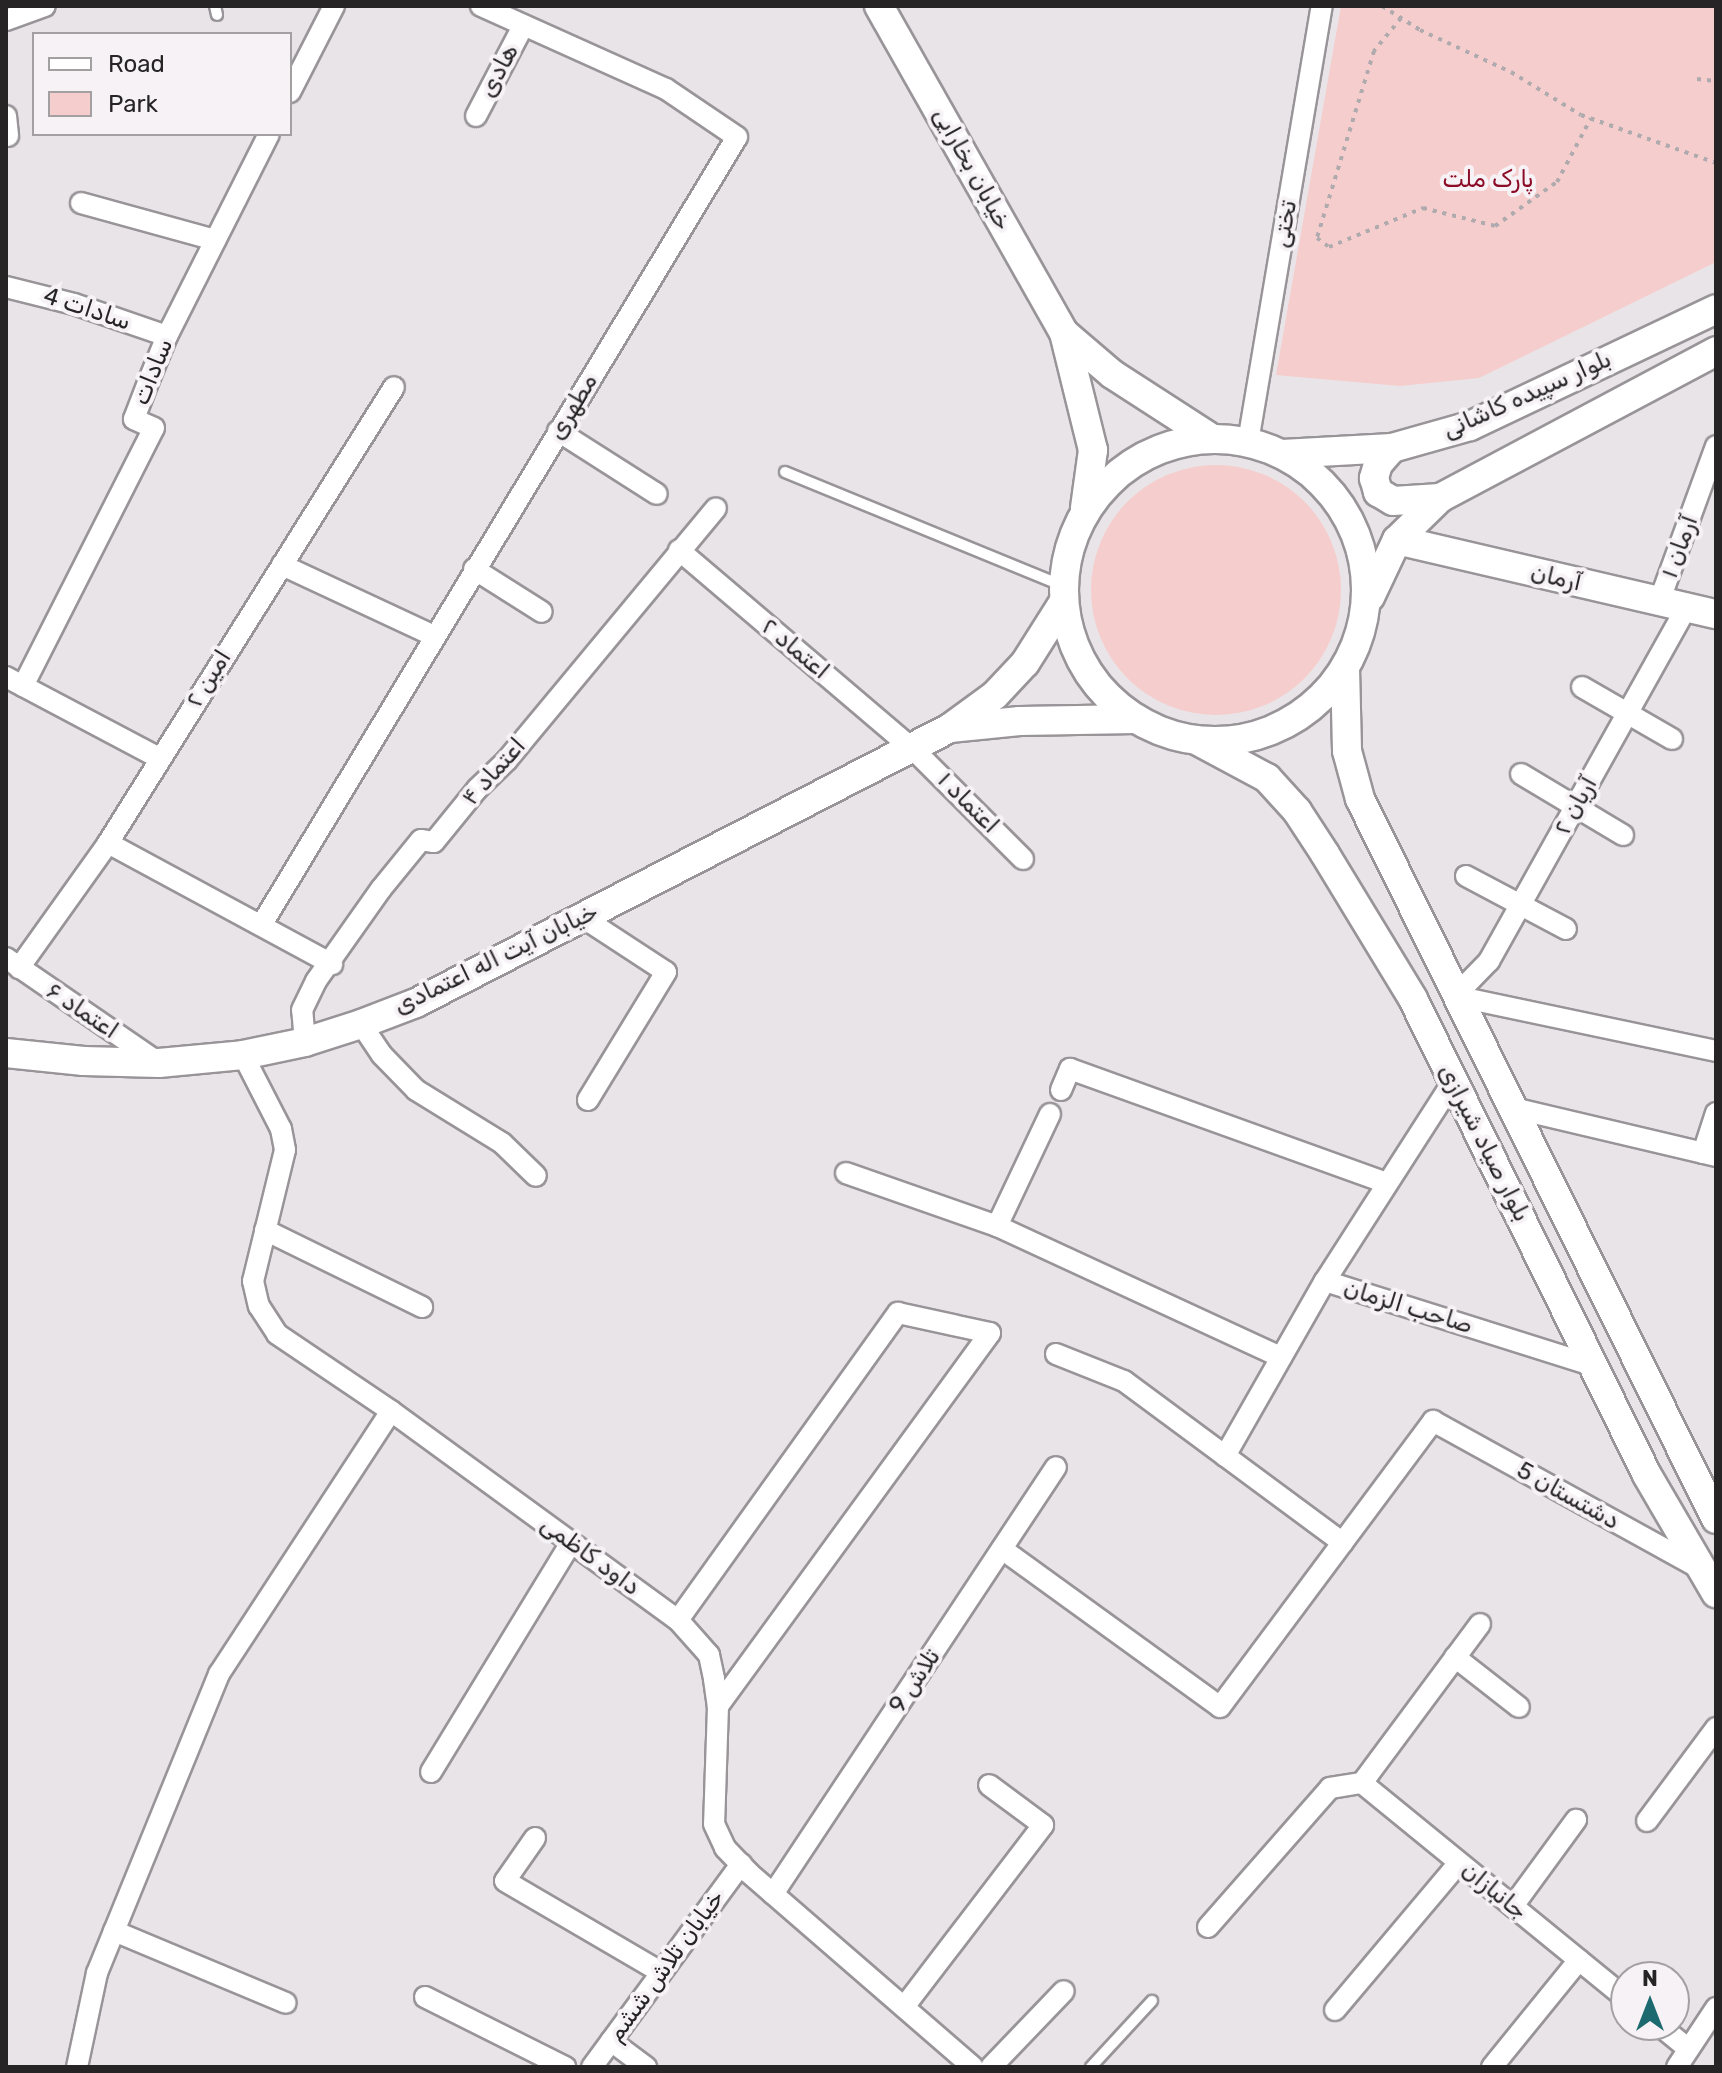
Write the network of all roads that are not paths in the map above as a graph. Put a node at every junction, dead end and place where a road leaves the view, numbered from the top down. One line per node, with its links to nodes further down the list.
1 (45, 6): 6 (street)
2 (334, 6): 8 (street)
3 (481, 6): 7 (street, مطهری)
4 (879, 6): 15 (main road, خیابان بخارایی)
5 (1322, 6): 21 (street, تختی)
6 (6, 20)
7 (523, 26): 9 (street, هادی); 19 (street, مطهری)
8 (292, 88)
9 (476, 116)
10 (268, 136): 12 (street, سادات)
11 (81, 203): 12 (street)
12 (215, 240): 16 (street, سادات)
13 (6, 287): 16 (street, سادات 4)
14 (1716, 309): 23 (main road, بلوار سپیده کاشانی)
15 (1064, 333): 20 (main road, خیابان بخارایی); 29 (main road, خیابان بخارایی)
16 (167, 336): 41 (street, سادات)
17 (1716, 351): 27 (main road, بلوار سپیده کاشانی)
18 (394, 387): 32 (street, امین ۲)
19 (558, 431): 26 (street); 33 (street, مطهری)
20 (1211, 438): 21 (main road); 29 (main road)
21 (1248, 442): 24 (main road)
22 (1716, 446): 36 (street, آرمان ۱)
23 (1392, 448): 24 (main road, بلوار سپیده کاشانی); 27 (main road)
24 (1282, 454): 35 (main road)
25 (785, 472): 34 (lane)
26 (657, 494)
27 (1440, 498): 30 (main road, بلوار سپیده کاشانی)
28 (716, 508): 31 (street, اعتماد ۴)
29 (1085, 511): 34 (main road)
30 (1397, 540): 35 (main road, بلوار سپیده کاشانی); 36 (main road, آرمان)
31 (679, 550): 48 (street, اعتماد ۲); 61 (street, اعتماد ۴)
32 (282, 565): 39 (street); 49 (street, امین ۲)
33 (474, 569): 37 (street); 39 (street, مطهری)
34 (1063, 594): 44 (main road); 45 (main road)
35 (1367, 605): 40 (main road)
36 (1673, 606): 38 (main road, آرمان); 43 (street, آریان ۲)
37 (542, 612)
38 (1716, 614)
39 (434, 636): 58 (street, مطهری)
40 (1345, 668): 47 (main road); 62 (main road, بلوار صیاد شیرازی)
41 (14, 682): 49 (street)
42 (1582, 687): 43 (street)
43 (1628, 713): 46 (street); 51 (street, آریان ۲)
44 (1136, 719): 45 (main road); 47 (main road)
45 (950, 728): 48 (main road, خیابان آیت اله اعتمادی)
46 (1672, 739)
47 (1196, 740): 69 (main road, بلوار صیاد شیرازی)
48 (912, 748): 54 (street, اعتماد ۱); 57 (main road, خیابان آیت اله اعتمادی)
49 (159, 758): 53 (street, امین ۲)
50 (1521, 774): 51 (street)
51 (1576, 806): 52 (street); 56 (street, آریان ۲)
52 (1623, 835)
53 (108, 843): 58 (street); 60 (street, امین ۲)
54 (1023, 859)
55 (1466, 876): 56 (street)
56 (1521, 903): 59 (street); 62 (street, آریان ۲)
57 (582, 917): 63 (main road, خیابان آیت اله اعتمادی); 71 (street)
58 (262, 924): 61 (street)
59 (1566, 929)
60 (13, 963): 68 (street, اعتماد ۶)
61 (332, 964): 64 (street, اعتماد ۴)
62 (1455, 996): 65 (street); 72 (main road, بلوار صیاد شیرازی)
63 (361, 1024): 64 (main road, خیابان آیت اله اعتمادی); 77 (street)
64 (305, 1042): 67 (main road, خیابان آیت اله اعتمادی)
65 (1716, 1051)
66 (6, 1053): 68 (main road, خیابان آیت اله اعتمادی)
67 (243, 1055): 68 (main road, خیابان آیت اله اعتمادی); 80 (street, داود کاظمی)
68 (159, 1063)
69 (1452, 1083): 78 (street); 85 (main road, بلوار صیاد شیرازی)
70 (1061, 1090): 78 (street)
71 (588, 1100)
72 (1513, 1108): 75 (street); 89 (main road, بلوار صیاد شیرازی)
73 (1716, 1113): 75 (street)
74 (1050, 1114): 79 (street)
75 (1709, 1155)
76 (846, 1173): 79 (street)
77 (536, 1176)
78 (1387, 1183): 81 (street)
79 (997, 1226): 84 (street)
80 (265, 1230): 82 (street); 86 (street, داود کاظمی)
81 (1325, 1281): 84 (street, صاحب الزمان); 85 (street, صاحب الزمان)
82 (422, 1307)
83 (1056, 1354): 87 (street)
84 (1281, 1357): 87 (street, صاحب الزمان)
85 (1592, 1365): 93 (main road, بلوار صیاد شیرازی)
86 (391, 1411): 90 (street, داود کاظمی); 111 (street)
87 (1225, 1456): 91 (street)
88 (1056, 1467): 92 (street, تلاش 9)
89 (1712, 1501)
90 (571, 1543): 94 (street, داود کاظمی); 100 (street)
91 (1343, 1543): 92 (street); 93 (street, دشتستان 5)
92 (1002, 1549): 108 (street, تلاش 9)
93 (1710, 1582)
94 (678, 1620): 97 (street, داود کاظمی); 97 (street)
95 (1480, 1624): 96 (street)
96 (1455, 1657): 98 (street); 101 (street)
97 (718, 1706): 107 (street, داود کاظمی)
98 (1519, 1707)
99 (1716, 1728): 104 (street)
100 (431, 1772)
101 (1362, 1783): 106 (street, جانبازان); 110 (street)
102 (989, 1785): 119 (street)
103 (1576, 1820): 109 (street)
104 (1647, 1821)
105 (535, 1838): 113 (street)
106 (1459, 1863): 109 (street, جانبازان); 121 (street)
107 (741, 1864): 108 (street, داود کاظمی); 113 (street, خیابان تلاش ششم)
108 (773, 1894): 119 (street, داود کاظمی)
109 (1513, 1906): 112 (street, جانبازان)
110 (1208, 1927)
111 (114, 1931): 118 (street); 125 (street)
112 (1579, 1960): 114 (street, جانبازان); 132 (street)
113 (659, 1971): 122 (street, خیابان تلاش ششم)
114 (1610, 1985)
115 (1064, 1991): 130 (street)
116 (425, 1997): 126 (street)
117 (1152, 2001): 131 (lane)
118 (286, 2003)
119 (904, 2007): 129 (street, داود کاظمی)
120 (1716, 2008): 124 (street)
121 (1335, 2010)
122 (611, 2041): 127 (street, خیابان تلاش ششم); 128 (street)
123 (1679, 2041): 124 (street)
124 (1689, 2049): 133 (street)
125 (77, 2067)
126 (565, 2067)
127 (592, 2067)
128 (646, 2067)
129 (973, 2067)
130 (991, 2067)
131 (1091, 2067)
132 (1492, 2067)
133 (1677, 2067)

